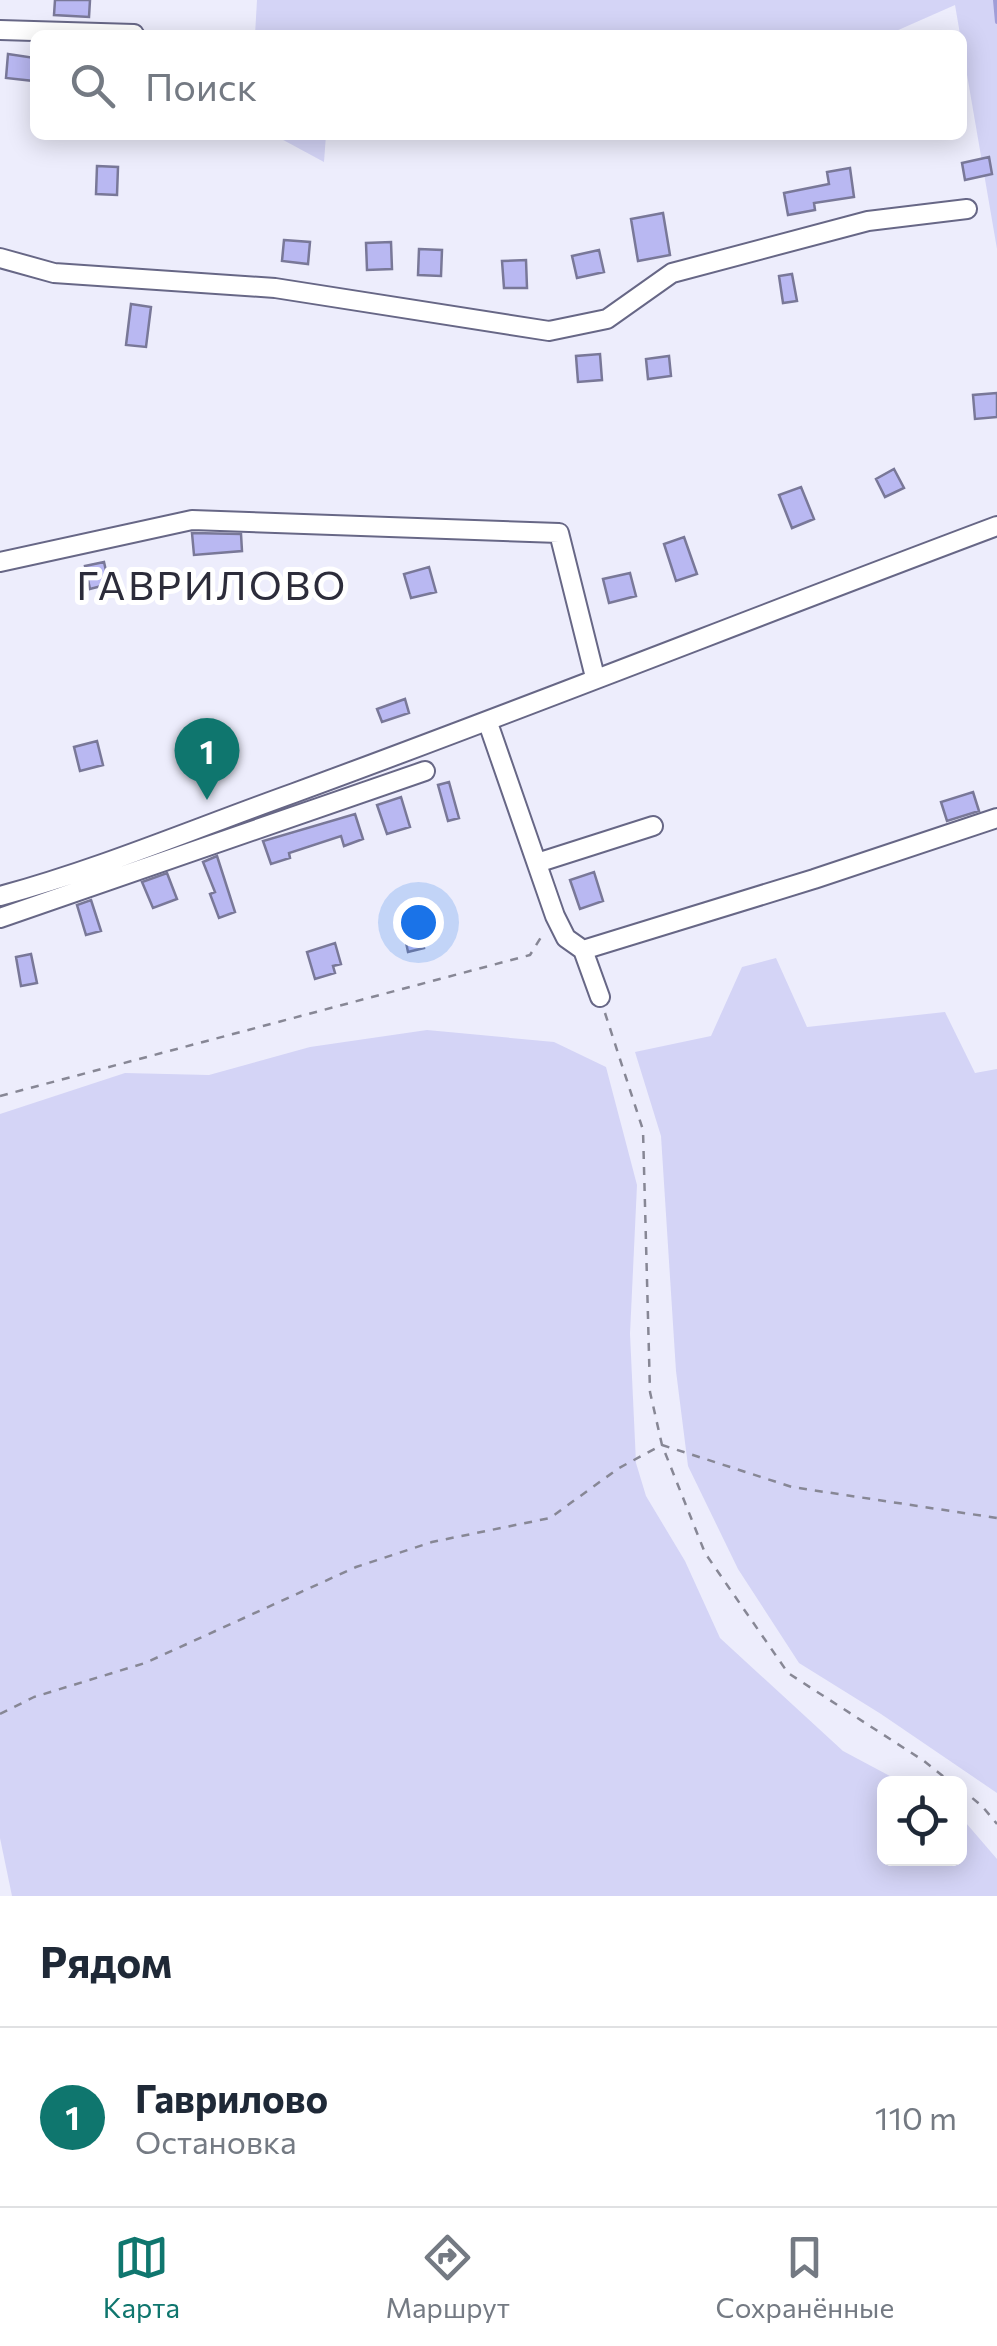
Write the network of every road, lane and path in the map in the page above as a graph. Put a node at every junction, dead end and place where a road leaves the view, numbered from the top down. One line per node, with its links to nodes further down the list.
1 (0, 30): 2 (street)
2 (30, 31)
3 (966, 209): 4 (street)
4 (0, 258)
5 (997, 526): 7 (street)
6 (0, 562): 7 (street)
7 (595, 677): 8 (street)
8 (488, 723): 12 (street); 13 (street)
9 (425, 771): 15 (street)
10 (997, 818): 16 (street)
11 (653, 826): 12 (street)
12 (537, 863): 14 (street)
13 (0, 896)
14 (554, 916): 16 (street); 18 (path)
15 (0, 918)
16 (583, 950): 17 (street)
17 (600, 997): 19 (path)
18 (0, 1096)
19 (662, 1445): 20 (path); 21 (path); 22 (path)
20 (997, 1518)
21 (0, 1714)
22 (943, 1776)
23 (967, 1794): 24 (path)
24 (997, 1824)

